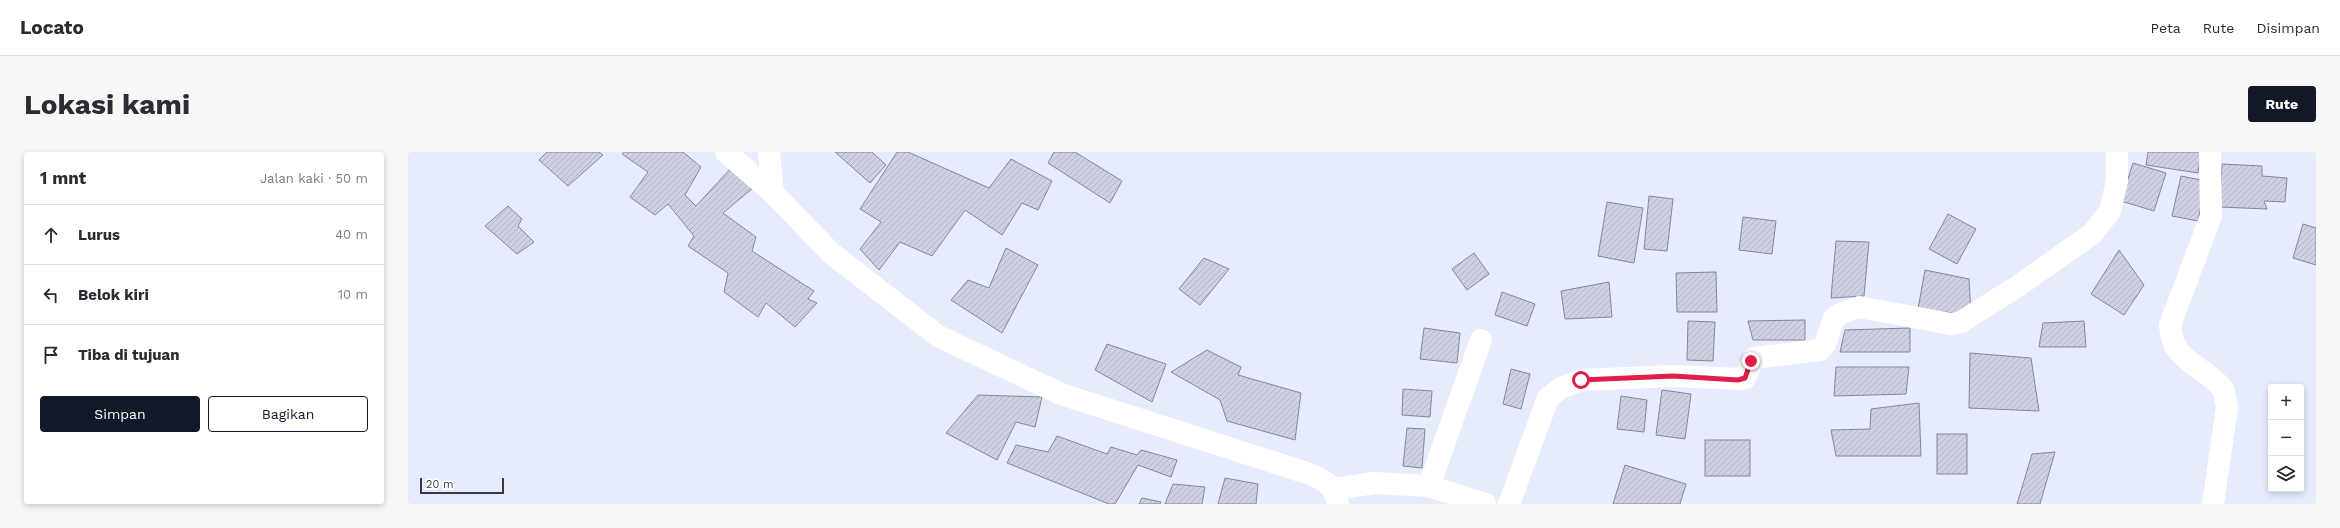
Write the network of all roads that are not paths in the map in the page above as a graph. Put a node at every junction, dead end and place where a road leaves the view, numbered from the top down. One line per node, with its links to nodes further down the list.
1 (726, 152): 5 (street)
2 (769, 152): 5 (street)
3 (2117, 152): 10 (street)
4 (2210, 152): 11 (street)
5 (773, 193): 8 (street)
6 (1481, 340): 7 (street)
7 (1429, 486): 8 (street); 9 (street)
8 (1336, 497)
9 (1485, 504)
10 (1509, 504)
11 (2214, 504)

